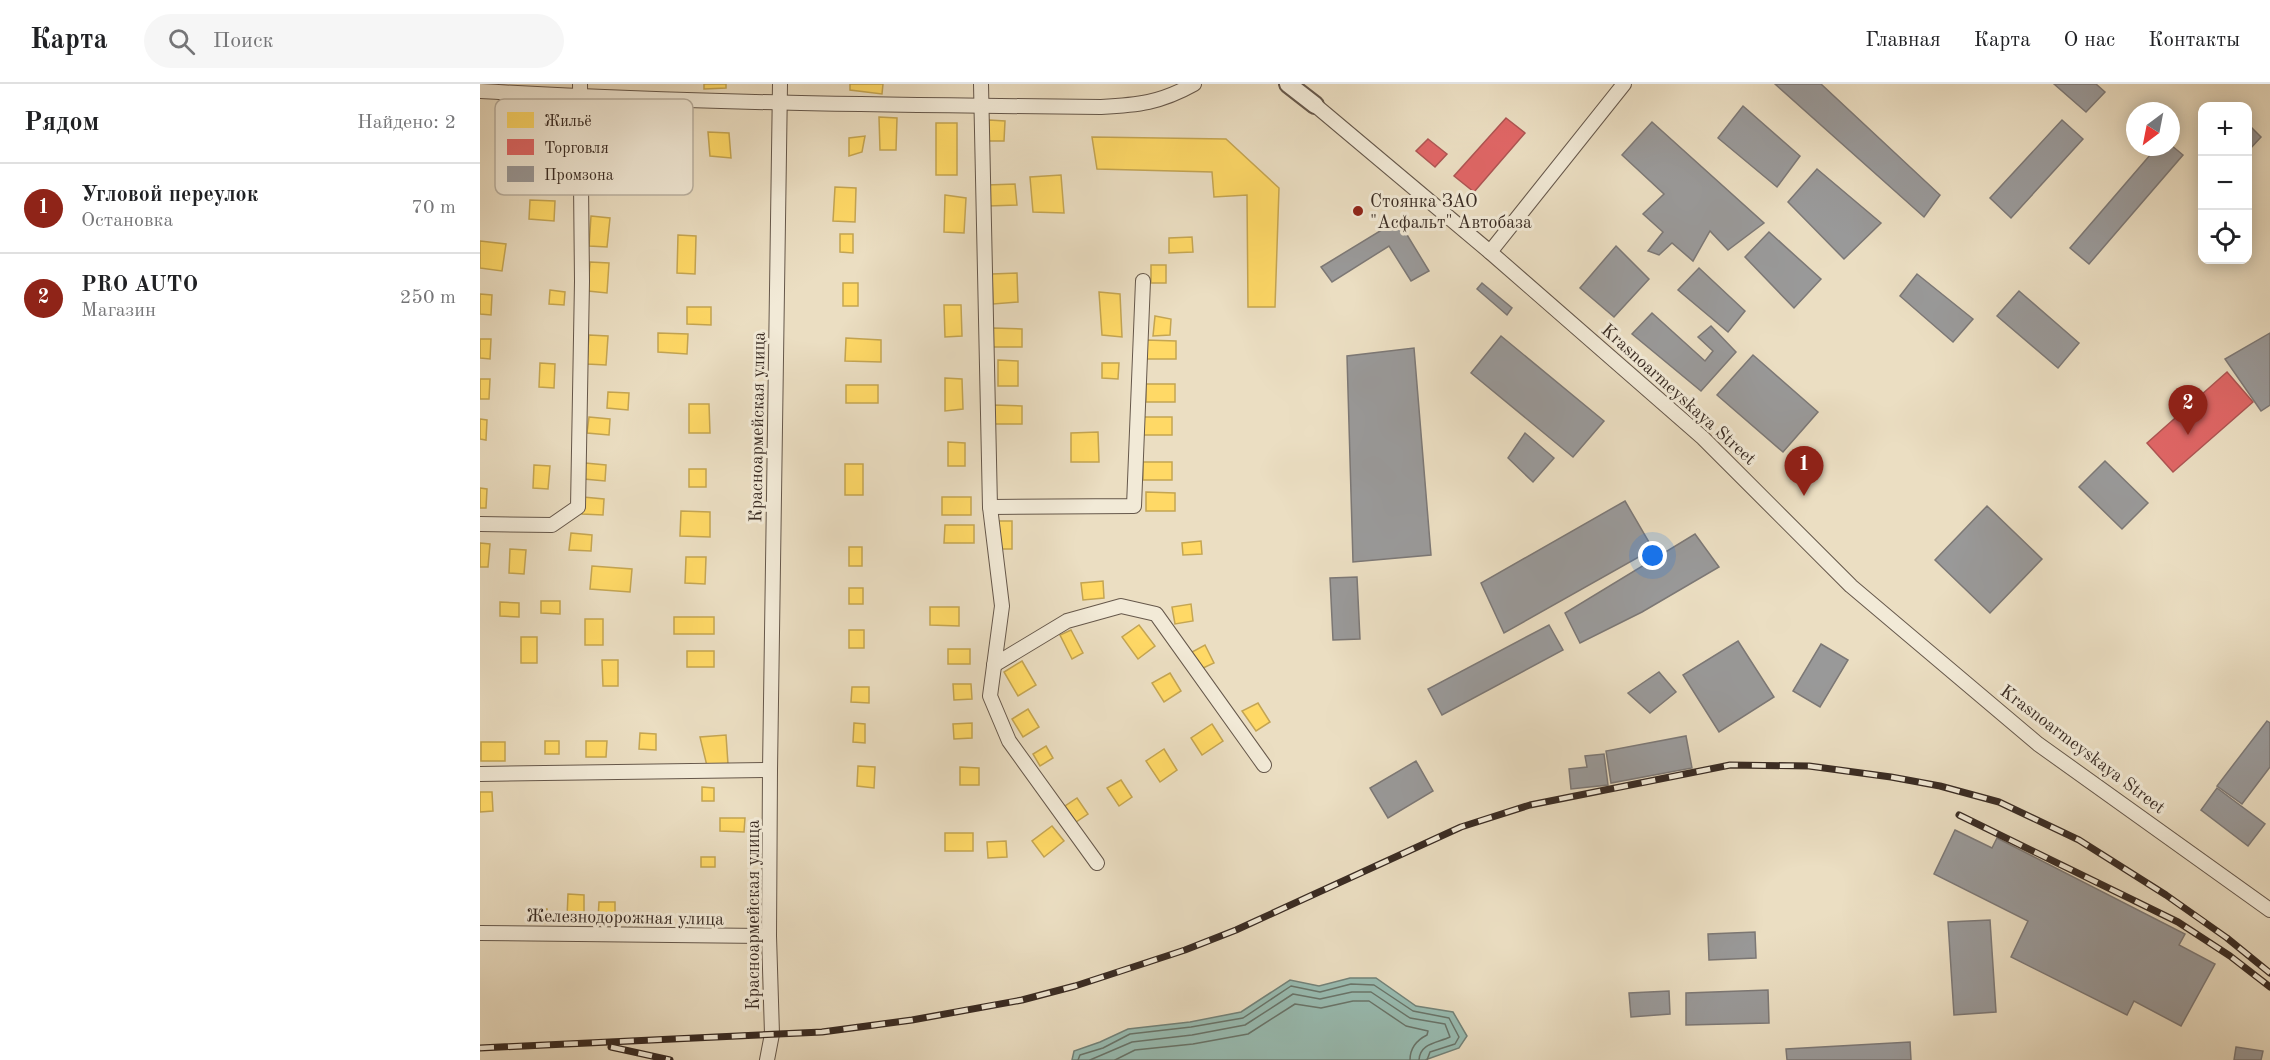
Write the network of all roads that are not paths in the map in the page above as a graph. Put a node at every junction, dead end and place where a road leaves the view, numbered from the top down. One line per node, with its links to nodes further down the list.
1 (780, 84): 8 (street, Красноармейская улица)
2 (981, 84): 10 (street)
3 (1194, 84): 10 (street)
4 (1288, 84): 9 (street, Krasnoarmeyskaya Street)
5 (1624, 84): 12 (street)
6 (480, 91): 7 (street)
7 (580, 91): 8 (street)
8 (780, 103): 10 (street); 18 (street, Красноармейская улица)
9 (1315, 105): 12 (street, Krasnoarmeyskaya Street)
10 (980, 106): 14 (street)
11 (581, 195): 15 (street)
12 (1490, 252): 21 (street, Krasnoarmeyskaya Street)
13 (1143, 281): 14 (street)
14 (990, 507): 16 (street)
15 (480, 524)
16 (994, 665): 17 (street); 20 (street)
17 (1264, 765)
18 (770, 770): 19 (street); 23 (street, Красноармейская улица)
19 (480, 774)
20 (1097, 863)
21 (2270, 910)
22 (480, 933): 23 (street, Железнодорожная улица)
23 (770, 936): 24 (street, Красноармейская улица)
24 (767, 1060)

